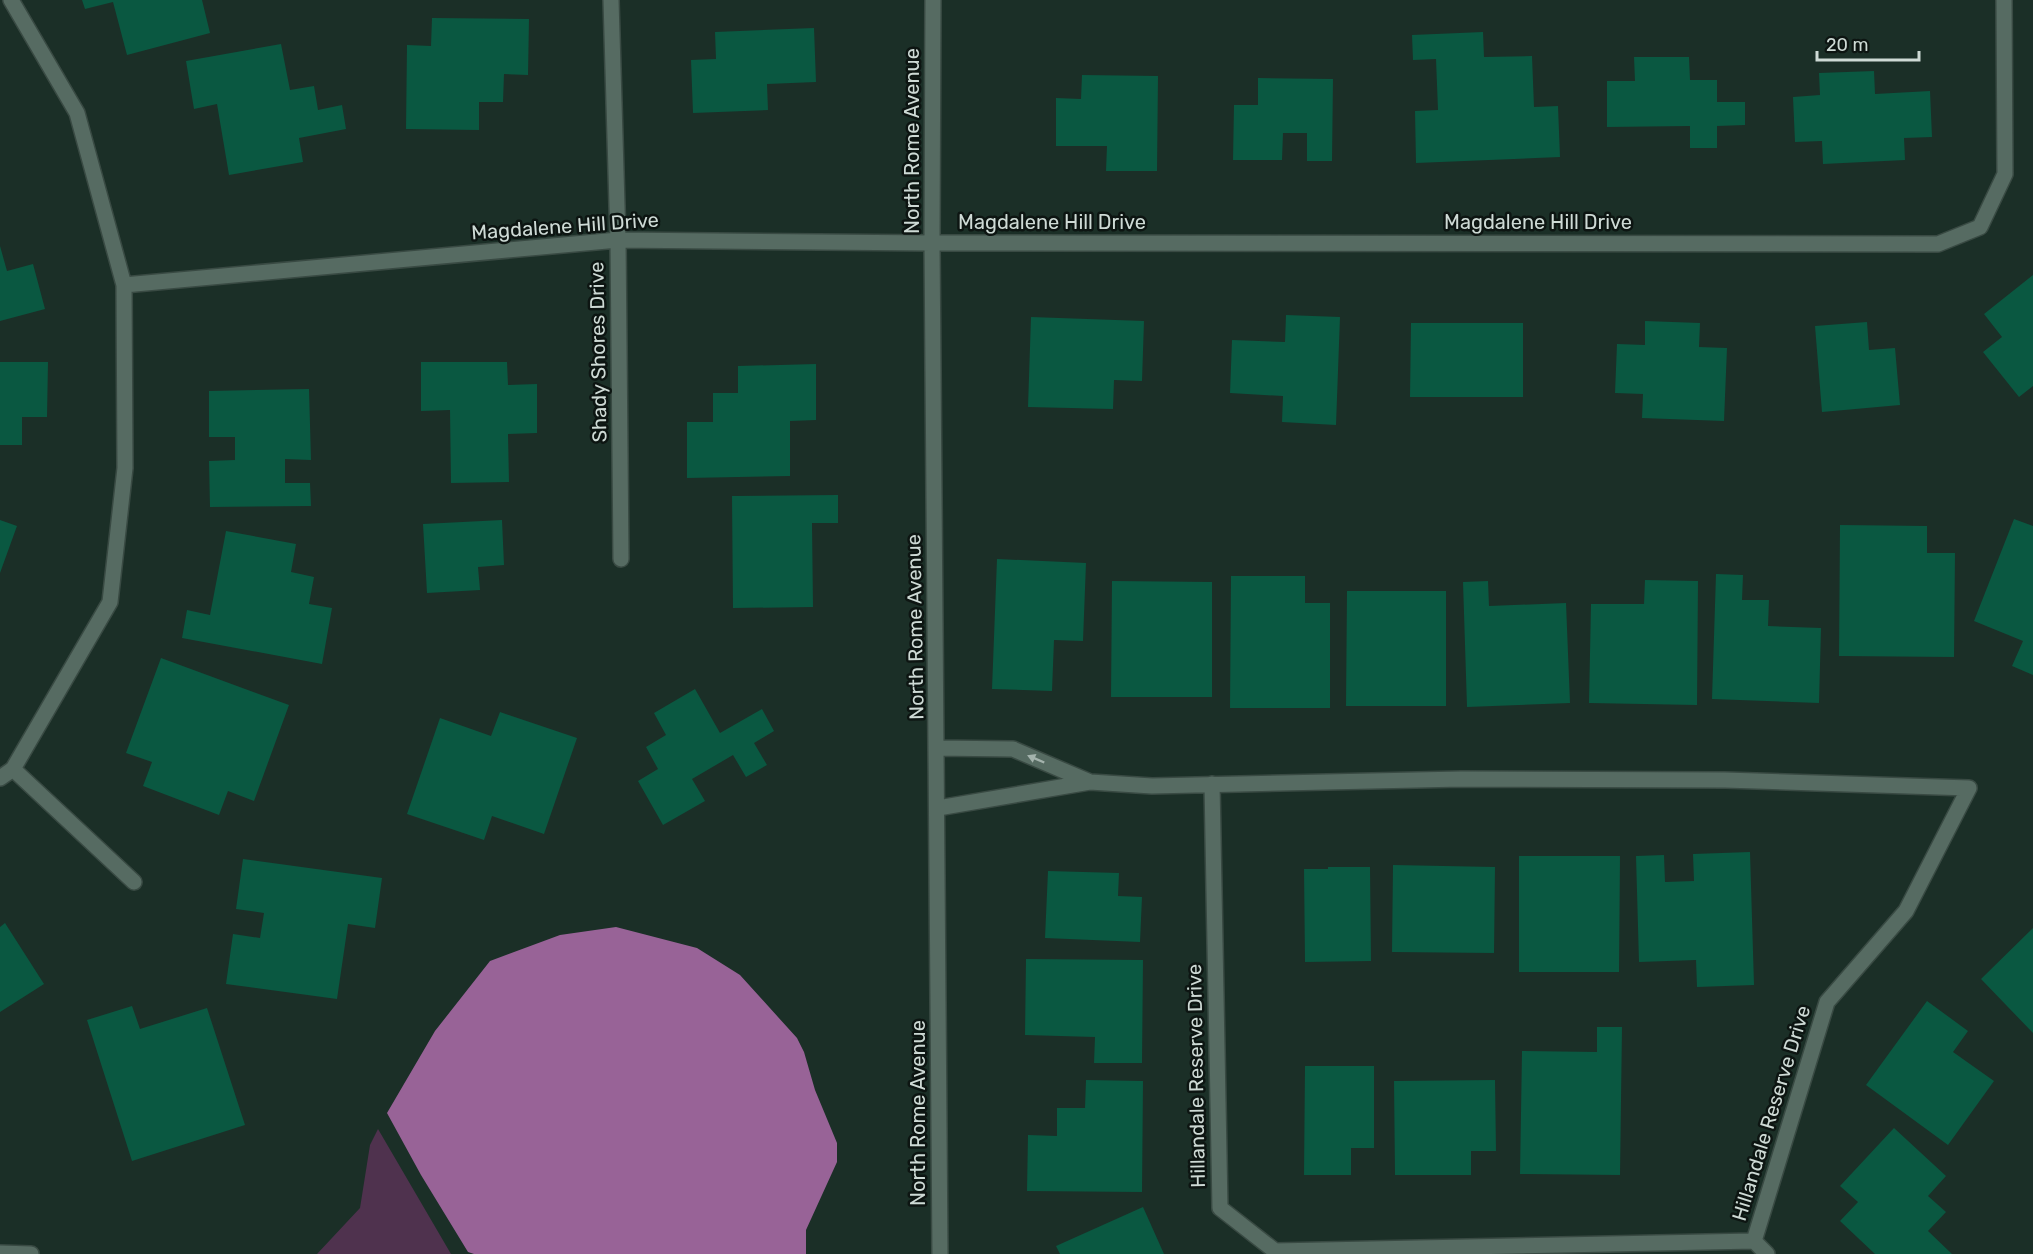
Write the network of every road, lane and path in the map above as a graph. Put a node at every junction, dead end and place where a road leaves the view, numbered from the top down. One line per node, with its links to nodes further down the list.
1 (11, 0): 7 (street)
2 (611, 0): 5 (street, Shady Shores Drive)
3 (933, 0): 6 (street, North Rome Avenue)
4 (2004, 0): 6 (street, Magdalene Hill Drive)
5 (618, 240): 6 (street, Magdalene Hill Drive); 7 (street, Magdalene Hill Drive); 8 (street, Shady Shores Drive)
6 (932, 243): 9 (street, North Rome Avenue)
7 (124, 285): 10 (street)
8 (621, 559)
9 (937, 748): 12 (street, Hillandale Reserve Drive, one-way to 9); 14 (street, North Rome Avenue)
10 (13, 769): 11 (street); 15 (street)
11 (0, 778)
12 (1090, 782): 13 (street, Hillandale Reserve Drive); 14 (street, Hillandale Reserve Drive)
13 (1212, 784): 16 (street, Hillandale Reserve Drive); 16 (street, Hillandale Reserve Drive)
14 (938, 808): 19 (street, North Rome Avenue)
15 (134, 882)
16 (1754, 1241): 20 (street)
17 (0, 1253): 18 (street)
18 (31, 1254)
19 (940, 1254)
20 (1767, 1254)

